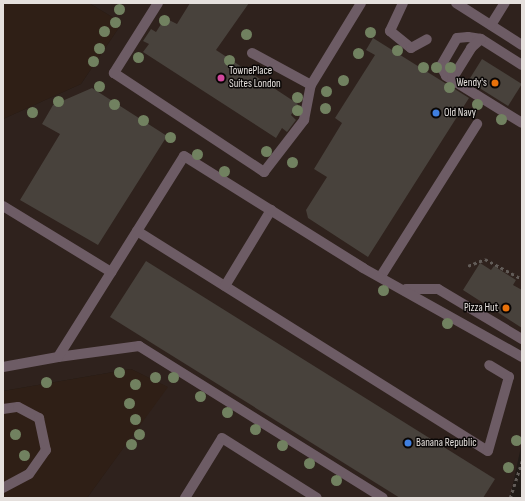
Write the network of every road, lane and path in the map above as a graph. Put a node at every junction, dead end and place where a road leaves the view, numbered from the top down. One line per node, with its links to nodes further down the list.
1 (158, 3): 13 (lane)
2 (361, 3): 13 (lane)
3 (403, 3): 7 (lane)
4 (456, 3): 6 (lane)
5 (505, 3): 6 (lane)
6 (491, 25): 9 (lane)
7 (427, 39)
8 (481, 39): 11 (lane); 12 (lane); 12 (lane)
9 (522, 45)
10 (252, 53): 13 (lane)
11 (522, 65)
12 (452, 79): 14 (lane)
13 (311, 85)
14 (522, 123)
15 (477, 124): 21 (lane)
16 (3, 206): 20 (lane)
17 (271, 210): 18 (lane); 21 (lane); 23 (lane)
18 (137, 231): 20 (lane); 23 (lane)
19 (468, 266): 22 (path)
20 (111, 272): 26 (lane)
21 (381, 276): 24 (lane)
22 (522, 279)
23 (225, 286): 28 (lane)
24 (406, 289): 25 (lane); 27 (lane)
25 (522, 339)
26 (58, 357): 29 (lane); 35 (lane)
27 (522, 357)
28 (489, 365)
29 (3, 367)
30 (3, 409): 32 (lane)
31 (522, 460): 36 (path)
32 (3, 488)
33 (185, 498): 34 (lane)
34 (317, 498)
35 (383, 498)
36 (510, 498)

